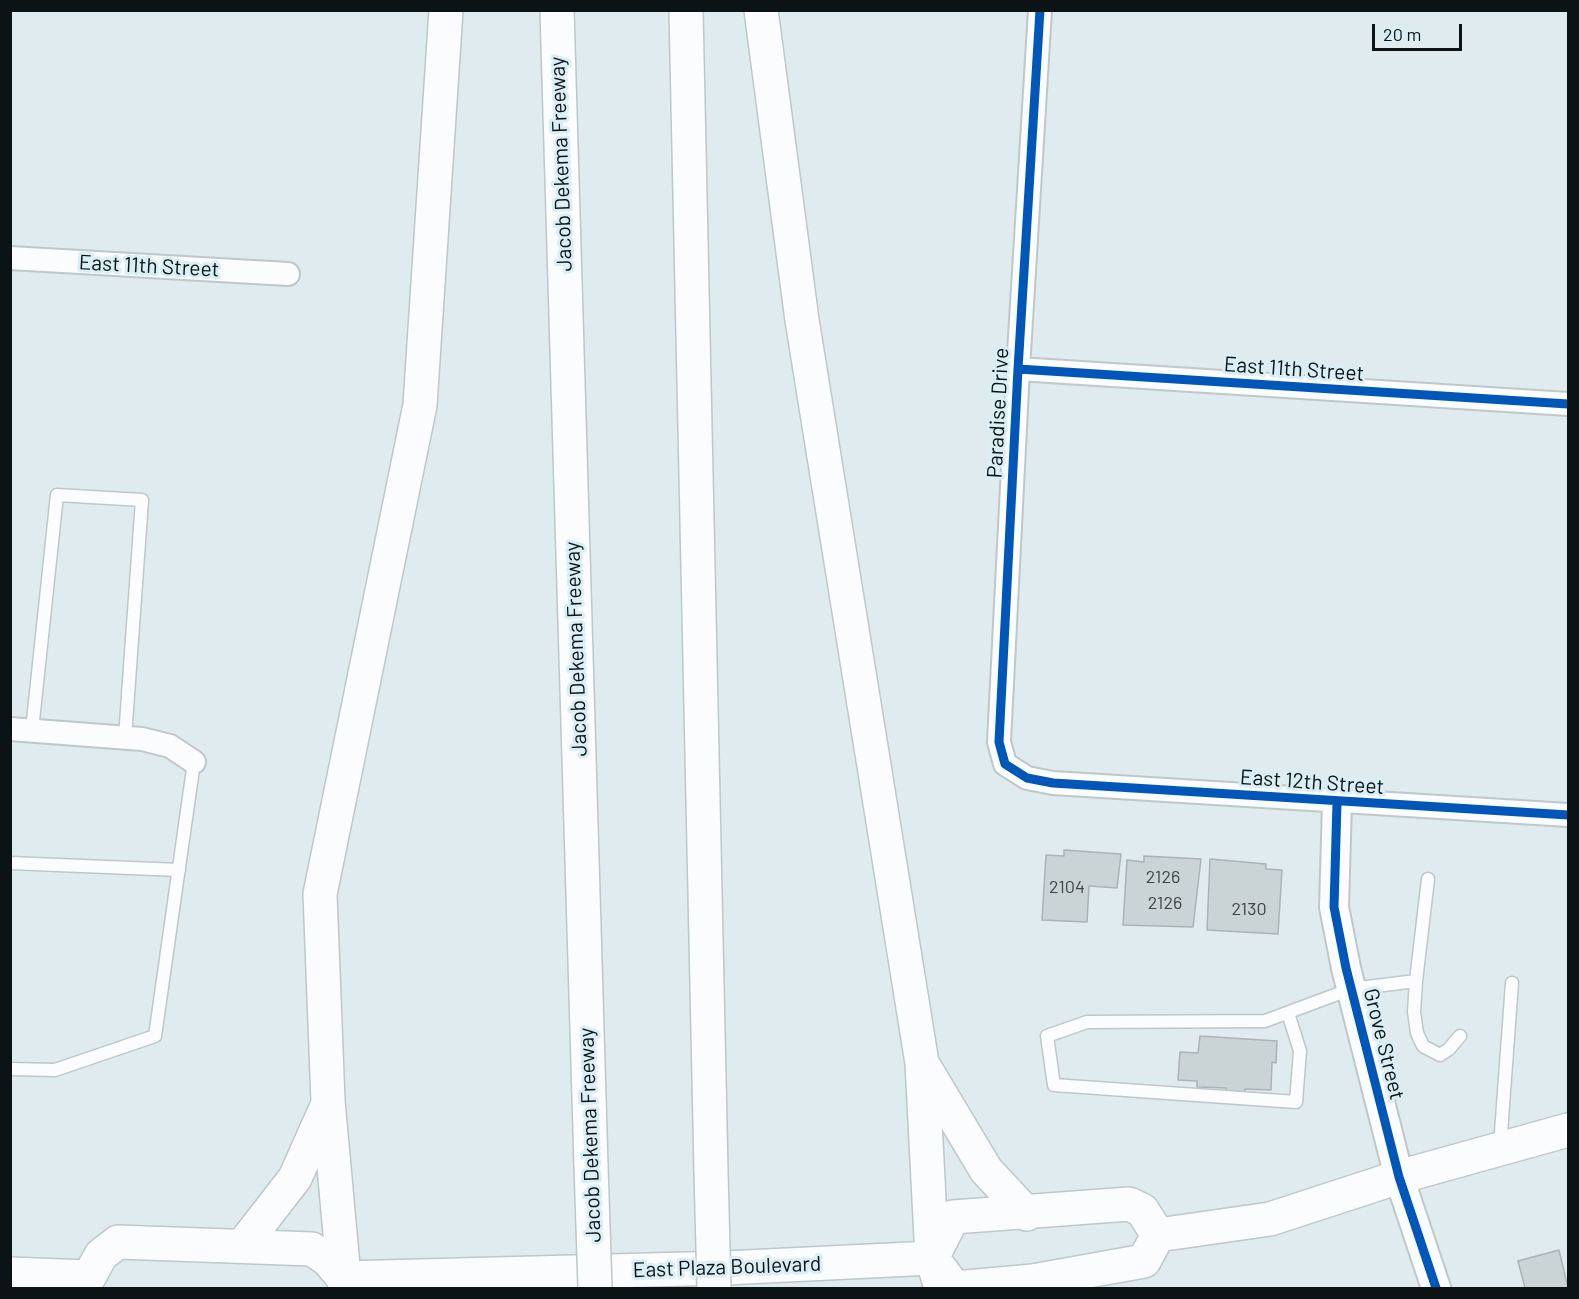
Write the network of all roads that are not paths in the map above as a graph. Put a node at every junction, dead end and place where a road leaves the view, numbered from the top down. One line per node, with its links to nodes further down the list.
1 (446, 10): 26 (main road)
2 (557, 10): 38 (main road, Jacob Dekema Freeway, bridge)
3 (686, 10): 39 (main road, bridge)
4 (761, 10): 24 (main road)
5 (1040, 10): 8 (street, Paradise Drive)
6 (10, 258): 7 (street, East 11th Street)
7 (288, 273)
8 (1018, 369): 9 (street, East 11th Street); 13 (street, Paradise Drive)
9 (1569, 404)
10 (22, 730): 11 (street); 11 (lane)
11 (125, 737): 12 (street)
12 (194, 762): 17 (lane)
13 (1053, 783): 14 (street, East 12th Street)
14 (1337, 803): 15 (street, East 12th Street); 21 (street, Grove Street)
15 (1569, 815)
16 (10, 863): 17 (lane)
17 (178, 870): 25 (lane)
18 (1428, 879): 19 (lane)
19 (1416, 981): 21 (lane); 23 (lane)
20 (1512, 983): 28 (lane)
21 (1351, 989): 22 (lane); 29 (street, Grove Street)
22 (1288, 1013): 22 (lane)
23 (1460, 1036)
24 (922, 1063): 30 (main road); 33 (main road)
25 (10, 1070)
26 (328, 1101): 32 (main road); 36 (main road)
27 (1569, 1130): 28 (main road)
28 (1500, 1149): 29 (main road)
29 (1399, 1177): 31 (main road); 41 (street, Grove Street)
30 (1027, 1214): 31 (main road); 33 (main road)
31 (1158, 1235): 37 (main road)
32 (243, 1245): 35 (main road); 36 (main road)
33 (932, 1258): 36 (main road, East Plaza Boulevard); 37 (main road); 40 (main road)
34 (10, 1274): 35 (main road)
35 (93, 1283)
36 (342, 1285)
37 (1030, 1285)
38 (595, 1288)
39 (714, 1288)
40 (941, 1288)
41 (1436, 1288)

